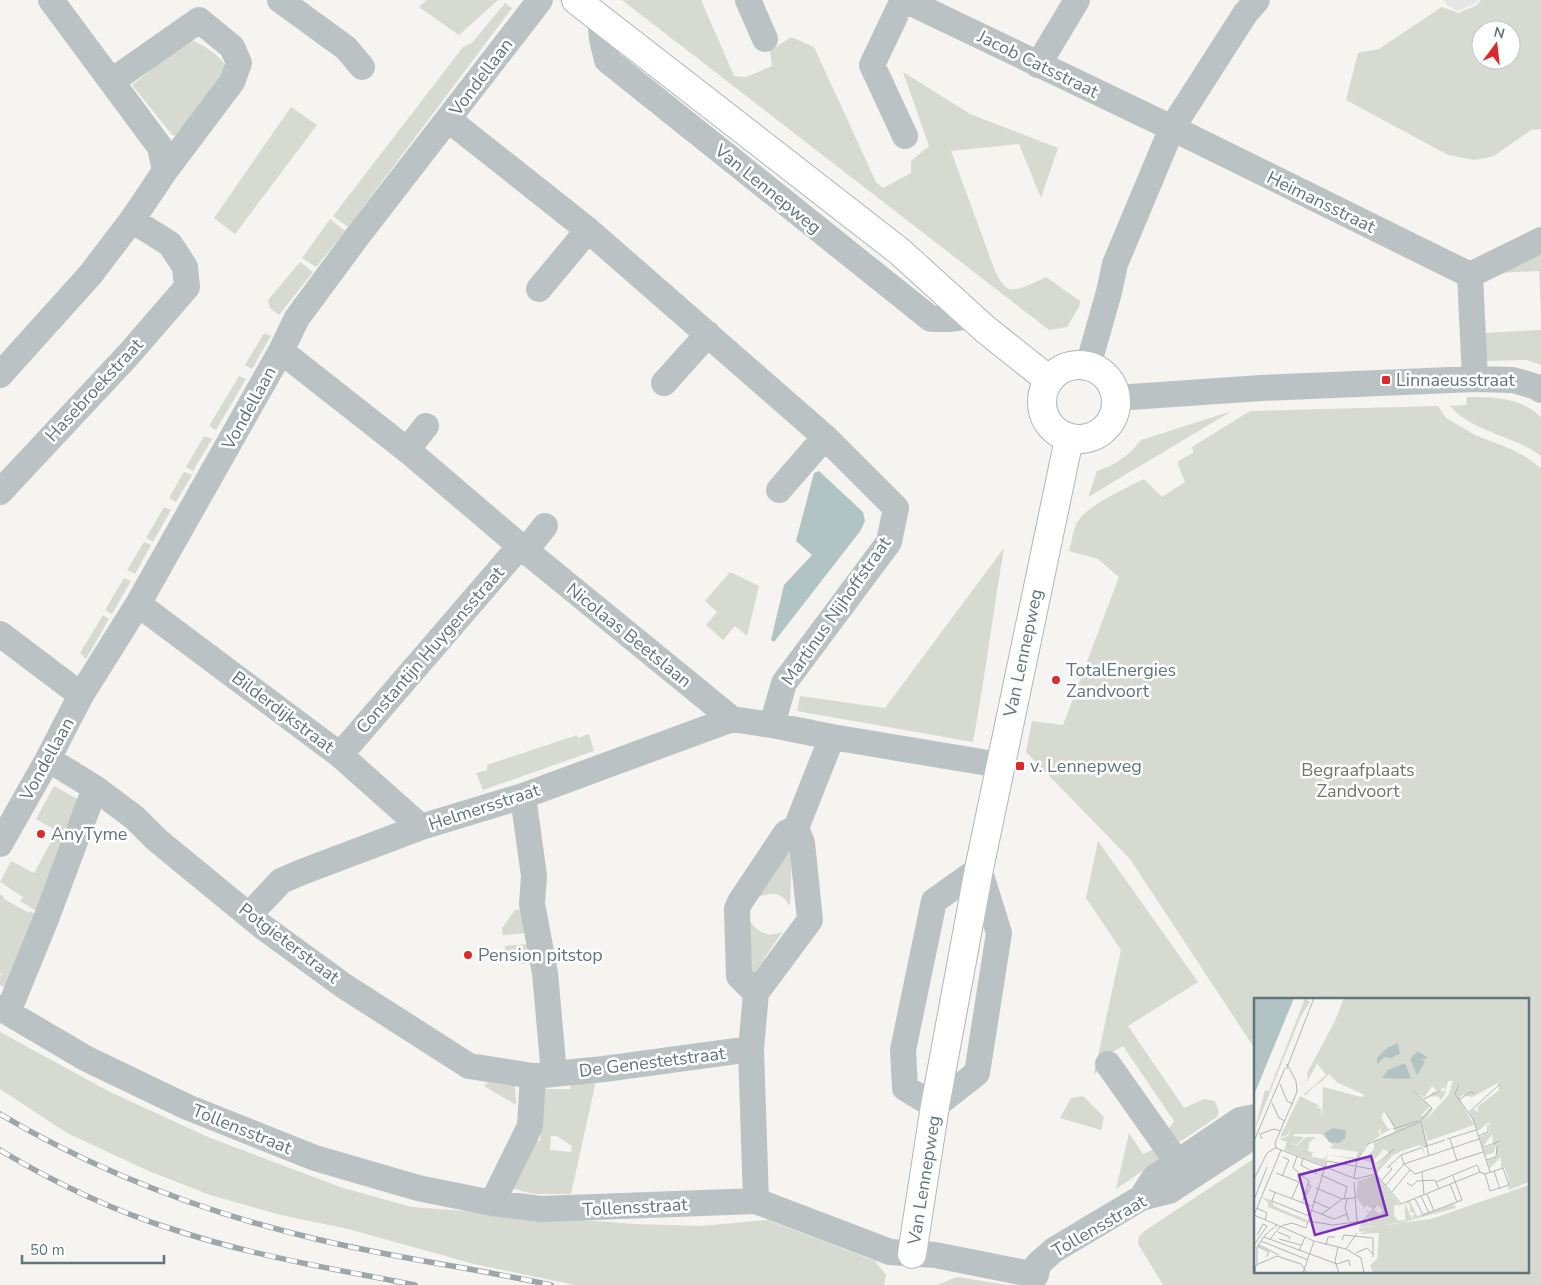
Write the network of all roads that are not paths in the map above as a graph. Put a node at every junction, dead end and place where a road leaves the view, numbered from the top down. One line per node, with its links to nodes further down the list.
1 (51, 0): 13 (street)
2 (280, 0): 12 (street)
3 (540, 0): 14 (street, Vondellaan)
4 (576, 0): 28 (main road, Van Lennepweg)
5 (748, 0): 10 (street)
6 (1077, 0): 11 (street)
7 (1257, 0): 15 (street)
8 (910, 1): 11 (street, Jacob Catsstraat); 16 (street)
9 (203, 10): 13 (street); 17 (street)
10 (765, 39)
11 (1038, 64): 15 (street, Jacob Catsstraat)
12 (362, 66)
13 (112, 81): 17 (street)
14 (448, 120): 19 (street, Martinus Nijhoffstraat); 24 (street, Vondellaan)
15 (1172, 128): 21 (street, Heimansstraat); 25 (street)
16 (905, 136)
17 (165, 171): 18 (street)
18 (132, 220): 26 (street); 37 (street, Hasebroekstraat)
19 (588, 230): 22 (street); 23 (street, Martinus Nijhoffstraat)
20 (1541, 240): 21 (street)
21 (1470, 275): 27 (street)
22 (539, 289)
23 (708, 334): 29 (street); 33 (street, Martinus Nijhoffstraat)
24 (281, 351): 35 (street, Nicolaas Beetslaan); 40 (street, Vondellaan)
25 (1088, 366): 28 (main road); 31 (main road)
26 (0, 375)
27 (1475, 379): 30 (street); 31 (street)
28 (1049, 380): 34 (main road)
29 (664, 383)
30 (1541, 390)
31 (1116, 398): 34 (main road)
32 (426, 426): 35 (street)
33 (825, 437): 36 (street); 44 (street, Martinus Nijhoffstraat)
34 (1070, 439): 48 (main road, Van Lennepweg)
35 (407, 450): 39 (street, Nicolaas Beetslaan)
36 (779, 490)
37 (0, 492)
38 (545, 526): 39 (street)
39 (523, 548): 43 (street, Nicolaas Beetslaan); 46 (street, Constantijn Huygensstraat)
40 (138, 604): 42 (street, Vondellaan); 46 (street, Bilderdijkstraat)
41 (0, 634): 42 (street)
42 (81, 695): 47 (street, Vondellaan)
43 (732, 719): 44 (street); 50 (street, Helmersstraat)
44 (772, 725): 45 (street)
45 (832, 737): 48 (street); 52 (street)
46 (340, 755): 51 (street, Bilderdijkstraat)
47 (48, 759): 49 (street, Potgieterstraat); 53 (street, Vondellaan)
48 (1000, 765): 54 (main road, Van Lennepweg)
49 (95, 788): 55 (street, Potgieterstraat); 57 (street)
50 (523, 796): 51 (street, Helmersstraat); 60 (street)
51 (421, 827): 55 (street, Helmersstraat)
52 (796, 828): 56 (street); 56 (street)
53 (0, 844)
54 (979, 869): 61 (main road, Van Lennepweg); 61 (street, Van Lennepweg)
55 (250, 914): 60 (street, Potgieterstraat)
56 (756, 993): 58 (street)
57 (4, 1010): 66 (street, Tollensstraat)
58 (751, 1049): 60 (street, De Genestetstraat); 65 (street)
59 (1108, 1064): 64 (street)
60 (543, 1075): 66 (street)
61 (935, 1106): 67 (main road, Van Lennepweg)
62 (1254, 1117): 64 (street)
63 (1254, 1136): 64 (street, Tollensstraat)
64 (1183, 1171): 67 (street, Tollensstraat)
65 (756, 1202): 66 (street, Tollensstraat); 67 (street, Tollensstraat)
66 (492, 1203)
67 (912, 1254)

